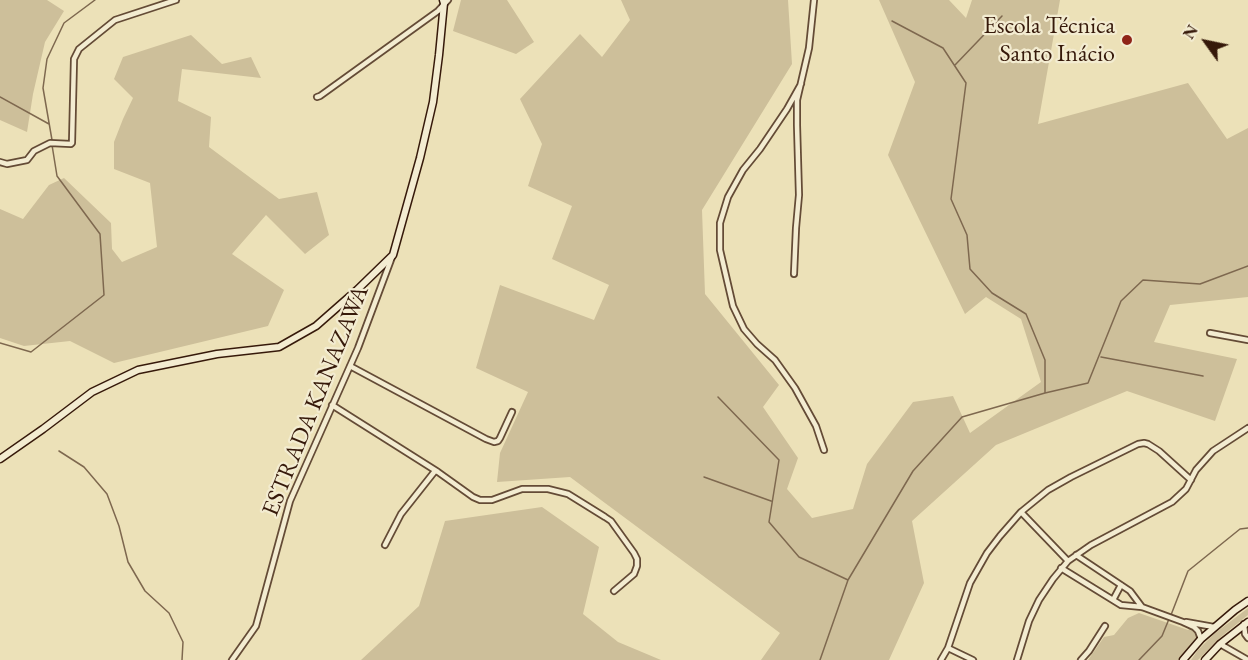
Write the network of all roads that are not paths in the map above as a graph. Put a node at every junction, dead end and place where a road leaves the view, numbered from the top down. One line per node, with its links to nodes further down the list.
1 (176, 0): 6 (street)
2 (813, 0): 4 (street)
3 (445, 1): 5 (street); 7 (main road)
4 (801, 84): 8 (street); 15 (street)
5 (317, 96)
6 (0, 162)
7 (393, 255): 11 (street, ESTRADA KANAZAWA); 16 (main road)
8 (794, 274)
9 (1210, 333): 10 (street)
10 (1248, 340)
11 (351, 366): 12 (street, ESTRADA KANAZAWA); 13 (street)
12 (332, 405): 17 (street); 38 (street, ESTRADA KANAZAWA)
13 (512, 412)
14 (1248, 428): 18 (street)
15 (824, 450)
16 (0, 459)
17 (435, 471): 20 (street); 25 (street)
18 (1191, 480): 19 (street); 21 (street)
19 (1021, 512): 22 (street); 36 (street)
20 (385, 545)
21 (1076, 555): 22 (street); 24 (street)
22 (1068, 561): 23 (street)
23 (1061, 568): 26 (street); 41 (street)
24 (1121, 585): 26 (street); 28 (street)
25 (614, 591)
26 (1113, 600): 28 (street)
27 (1248, 602): 32 (main road)
28 (1142, 607): 29 (street)
29 (1183, 621): 32 (street); 34 (street)
30 (1246, 623): 33 (street); 35 (main road)
31 (1105, 626): 42 (street)
32 (1214, 627): 34 (main road)
33 (1248, 638)
34 (1201, 639): 37 (main road)
35 (1220, 644): 45 (main road); 46 (street)
36 (948, 648): 39 (street); 40 (street)
37 (1189, 652): 43 (main road); 44 (main road)
38 (232, 660)
39 (941, 660)
40 (973, 660)
41 (1017, 660)
42 (1081, 660)
43 (1183, 660)
44 (1188, 660)
45 (1205, 660)
46 (1248, 660)

